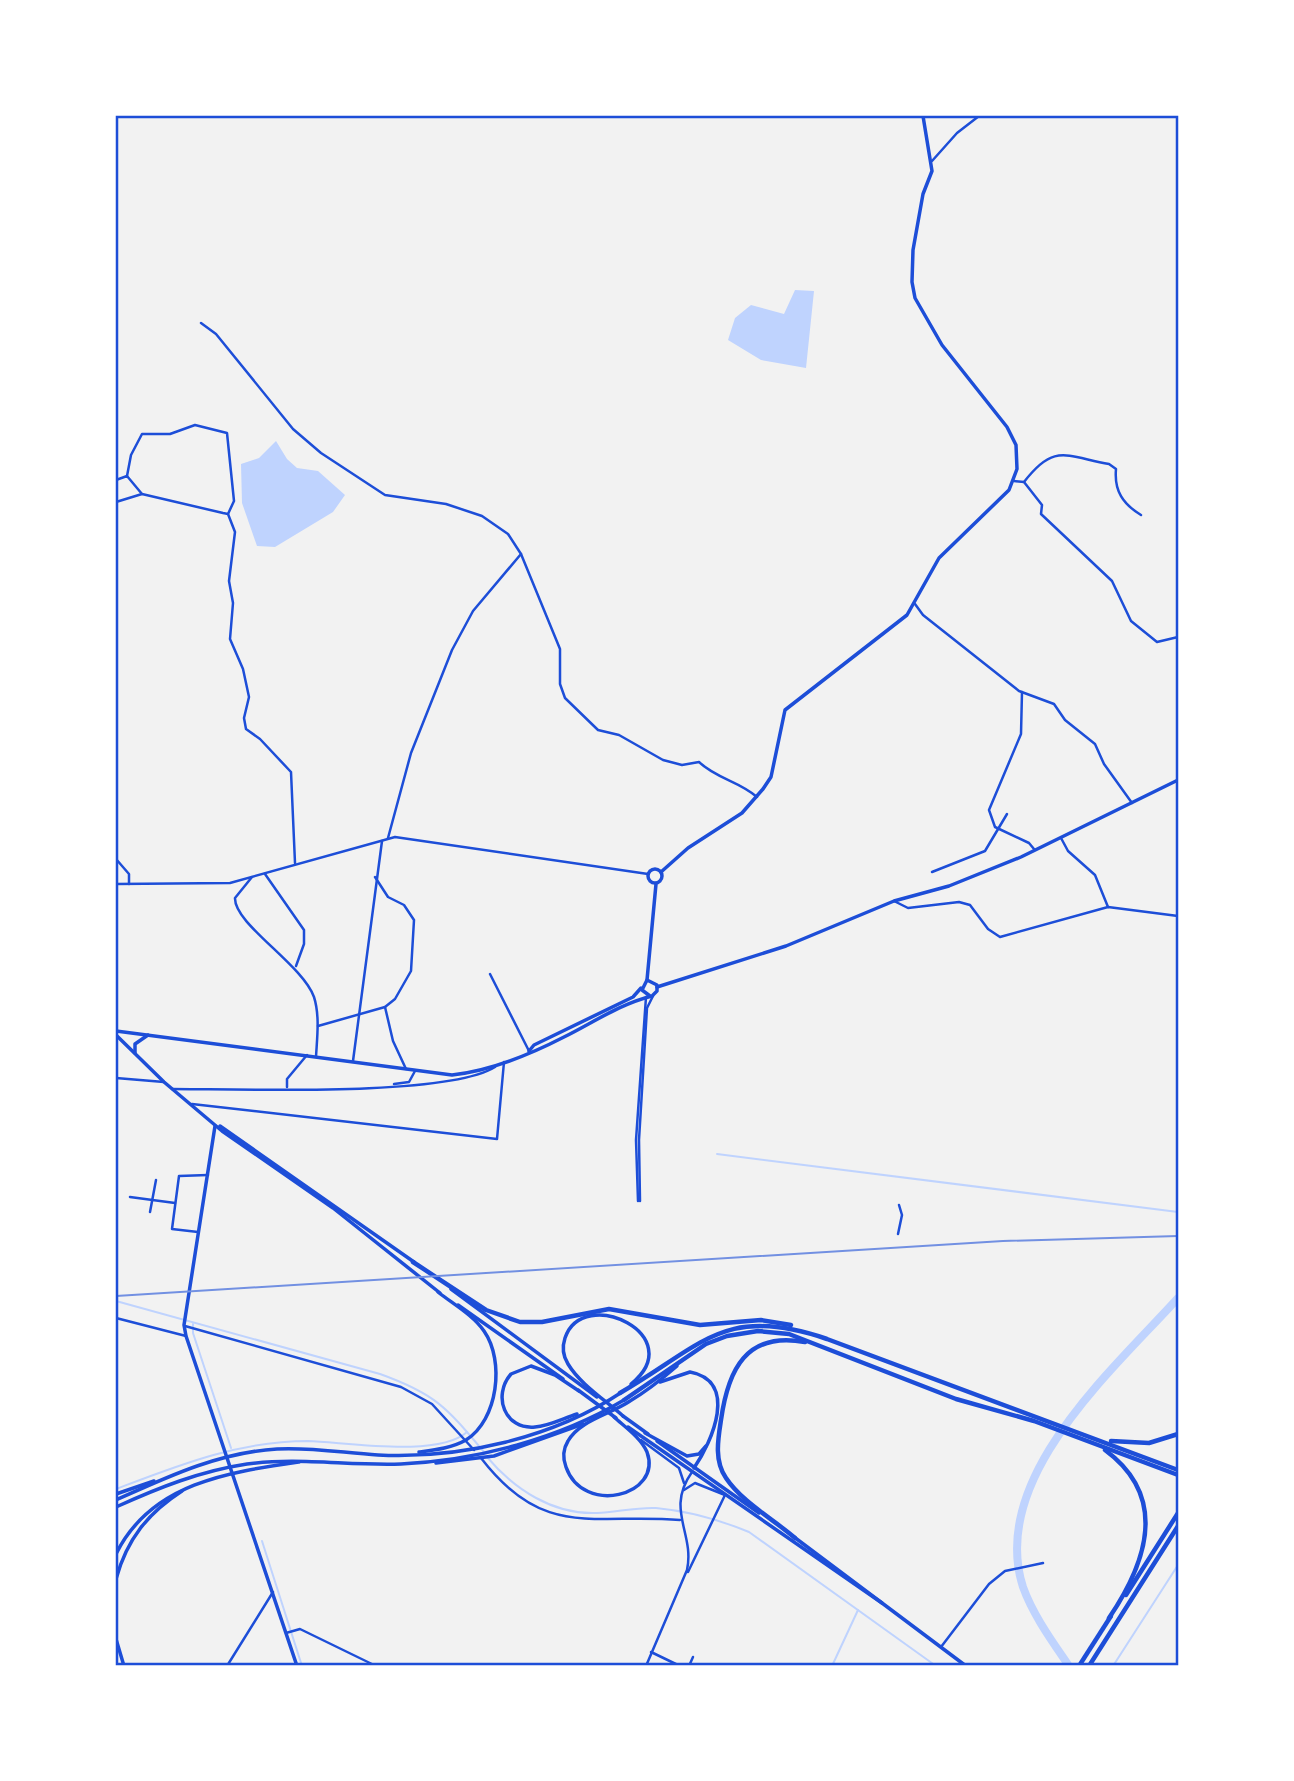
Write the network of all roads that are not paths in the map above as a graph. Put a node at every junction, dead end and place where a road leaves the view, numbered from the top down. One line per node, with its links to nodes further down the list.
1 (923, 116): 3 (main road)
2 (979, 116): 3 (street)
3 (932, 161): 7 (main road)
4 (201, 323): 13 (street)
5 (127, 475): 6 (street); 9 (street); 11 (street)
6 (116, 480)
7 (1014, 481): 8 (street); 14 (main road)
8 (1024, 482): 12 (street); 15 (street)
9 (142, 494): 10 (street); 11 (street)
10 (116, 502)
11 (228, 514): 27 (street)
12 (1141, 514)
13 (521, 554): 18 (street); 22 (street)
14 (915, 604): 16 (street); 18 (main road)
15 (1178, 637)
16 (1023, 692): 19 (street); 21 (street)
17 (1178, 780): 19 (main road)
18 (757, 797): 28 (main road)
19 (1133, 803): 23 (main road)
20 (1007, 814): 21 (street)
21 (997, 829): 25 (street); 29 (street)
22 (388, 838): 24 (street); 31 (street)
23 (1061, 838): 25 (main road); 38 (street)
24 (382, 841): 27 (street); 33 (street)
25 (1035, 850): 37 (main road)
26 (116, 859): 35 (street)
27 (295, 863): 30 (street)
28 (661, 872): 31 (main road); 36 (main road)
29 (932, 872)
30 (265, 874): 32 (street); 40 (street)
31 (648, 874): 36 (main road)
32 (252, 877): 35 (street); 40 (street)
33 (375, 877): 46 (street); 47 (street)
34 (116, 884): 35 (street)
35 (129, 884)
36 (656, 884): 42 (main road)
37 (894, 901): 38 (street); 43 (main road)
38 (1108, 907): 39 (street)
39 (1178, 916)
40 (296, 967): 48 (street)
41 (489, 974): 51 (street)
42 (647, 980): 43 (main road); 44 (main road)
43 (657, 987): 45 (main road)
44 (641, 988): 45 (main road); 51 (main road)
45 (649, 996): 45 (street); 51 (main road)
46 (385, 1007): 47 (street); 57 (street)
47 (358, 1014): 48 (street); 55 (street)
48 (318, 1026): 54 (street)
49 (116, 1033): 50 (main road); 52 (main road)
50 (148, 1035): 52 (main road); 53 (main road)
51 (529, 1051): 56 (main road)
52 (136, 1055): 60 (main road)
53 (307, 1055): 54 (main road); 62 (street)
54 (316, 1056): 55 (main road)
55 (352, 1061): 57 (main road)
56 (503, 1062): 58 (main road); 61 (street); 64 (street)
57 (406, 1069): 58 (main road)
58 (415, 1070): 61 (street)
59 (116, 1078): 60 (street)
60 (164, 1082): 63 (main road)
61 (383, 1086): 62 (street)
62 (287, 1088): 63 (street)
63 (172, 1089): 64 (main road)
64 (192, 1104): 65 (main road)
65 (216, 1124): 66 (main road); 75 (main road); 76 (main road)
66 (208, 1175): 70 (street); 73 (main road)
67 (156, 1180): 69 (street)
68 (130, 1197): 69 (street)
69 (152, 1200): 70 (street); 72 (street)
70 (175, 1203): 73 (street)
71 (899, 1205): 74 (street)
72 (150, 1212)
73 (198, 1233): 78 (main road)
74 (898, 1234)
75 (413, 1262): 80 (highway); 89 (main road)
76 (439, 1292): 83 (main road); 97 (main road)
77 (116, 1318): 79 (street)
78 (184, 1325): 79 (main road); 109 (street)
79 (186, 1336): 116 (main road)
80 (827, 1339): 84 (highway); 92 (highway)
81 (827, 1347): 82 (highway); 92 (highway); 111 (highway)
82 (687, 1357): 85 (main road); 86 (highway)
83 (579, 1391): 87 (main road); 91 (main road)
84 (620, 1393): 87 (main road); 89 (main road)
85 (644, 1393): 86 (main road); 88 (main road)
86 (626, 1401): 90 (main road)
87 (589, 1410): 97 (main road)
88 (718, 1411): 94 (main road); 99 (main road)
89 (622, 1416): 94 (main road)
90 (597, 1417): 93 (main road); 98 (main road)
91 (614, 1417): 93 (main road); 99 (main road)
92 (1048, 1423): 96 (highway); 96 (highway)
93 (625, 1427): 103 (street)
94 (645, 1433): 99 (main road)
95 (1178, 1434): 96 (highway)
96 (1096, 1441): 100 (highway); 118 (highway)
97 (392, 1455): 101 (main road)
98 (318, 1459): 102 (main road); 107 (main road)
99 (693, 1470): 103 (street); 105 (main road); 111 (main road)
100 (1178, 1473)
101 (166, 1478): 104 (main road); 106 (main road)
102 (199, 1481): 112 (main road); 114 (main road)
103 (681, 1493): 105 (street); 109 (street)
104 (116, 1494)
105 (725, 1495): 115 (street); 117 (main road)
106 (116, 1500)
107 (116, 1507)
108 (1178, 1513): 118 (highway)
109 (680, 1520): 115 (street)
110 (1178, 1526): 135 (highway)
111 (795, 1538): 117 (main road)
112 (116, 1554)
113 (1041, 1564): 121 (street)
114 (116, 1579)
115 (679, 1591): 122 (street)
116 (273, 1592): 119 (main road); 126 (street)
117 (882, 1603): 121 (main road)
118 (1109, 1618): 134 (highway)
119 (290, 1632): 127 (main road); 128 (street)
120 (116, 1639): 125 (main road)
121 (941, 1647): 124 (main road)
122 (652, 1652): 129 (street); 130 (street)
123 (693, 1657): 131 (street)
124 (958, 1660): 132 (street); 133 (main road)
125 (124, 1665)
126 (226, 1665)
127 (297, 1665)
128 (376, 1665)
129 (646, 1665)
130 (680, 1665)
131 (689, 1665)
132 (954, 1665)
133 (966, 1665)
134 (1079, 1665)
135 (1088, 1665)

